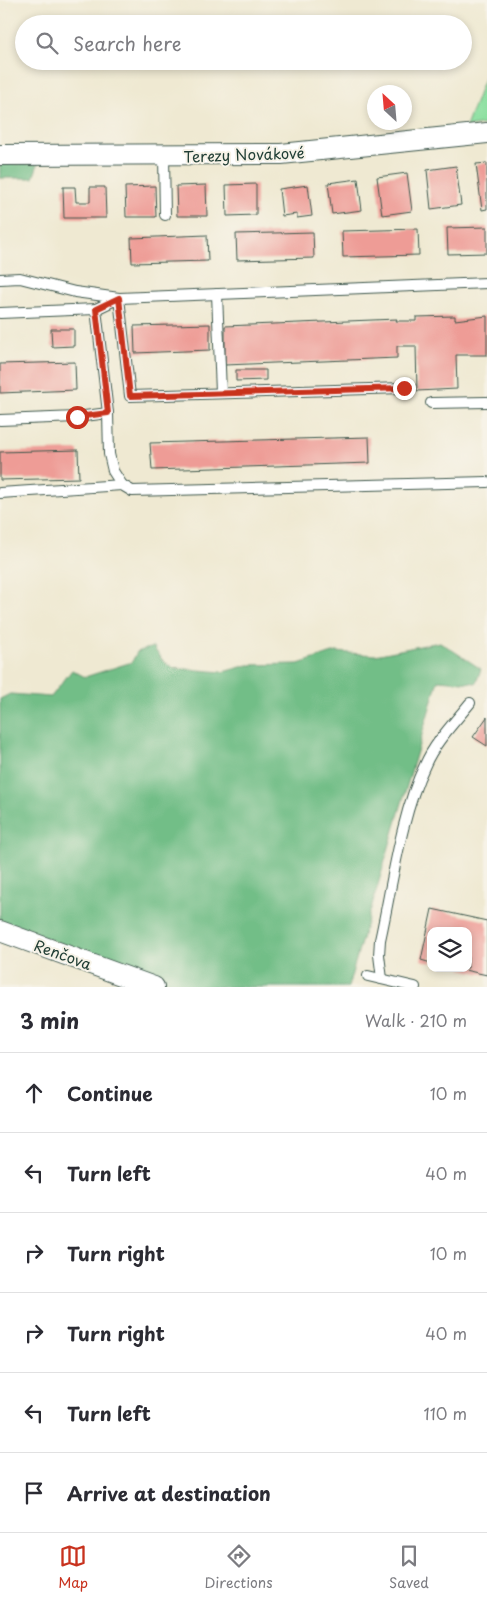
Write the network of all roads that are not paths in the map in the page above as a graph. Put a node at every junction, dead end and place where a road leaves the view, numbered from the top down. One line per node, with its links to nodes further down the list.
1 (487, 133): 3 (street, Terezy Novákové)
2 (0, 155): 3 (street, Terezy Novákové)
3 (164, 156): 4 (lane)
4 (165, 215)
5 (0, 278): 8 (lane)
6 (487, 283): 7 (lane)
7 (217, 294): 8 (lane); 12 (lane)
8 (119, 298): 9 (lane); 12 (lane)
9 (96, 309): 10 (lane); 15 (lane)
10 (0, 313)
11 (404, 388): 12 (lane)
12 (221, 392)
13 (487, 402): 14 (lane)
14 (431, 403)
15 (108, 413): 16 (lane); 18 (lane)
16 (0, 420)
17 (487, 482): 18 (lane)
18 (122, 485): 19 (lane)
19 (0, 493)
20 (470, 703): 23 (lane)
21 (0, 931): 24 (street, Renčova)
22 (368, 976): 23 (lane)
23 (382, 979): 25 (lane)
24 (154, 987)
25 (415, 987)

